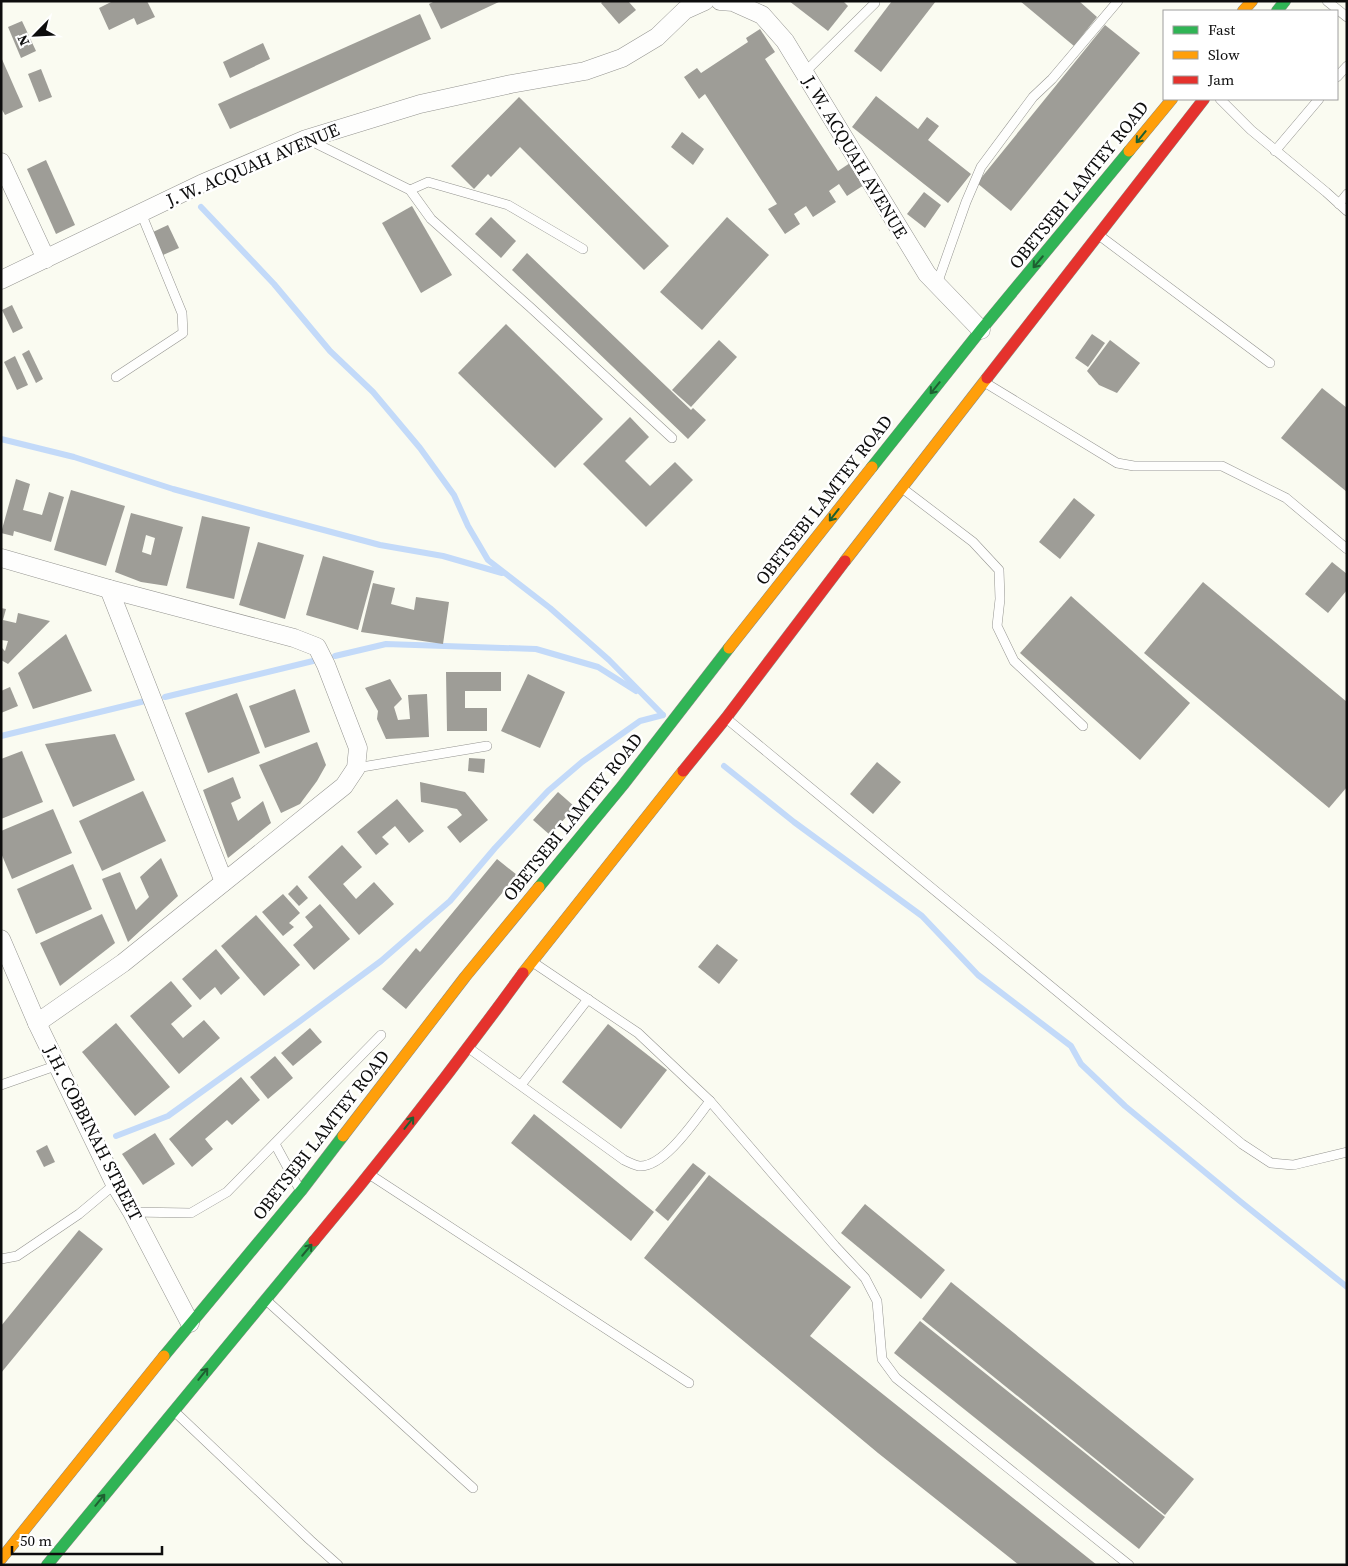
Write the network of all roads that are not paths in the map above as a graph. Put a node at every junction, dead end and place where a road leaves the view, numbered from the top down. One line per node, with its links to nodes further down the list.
1 (705, 1): 14 (street, J. W. ACQUAH AVENUE)
2 (875, 1): 8 (lane)
3 (1118, 1): 26 (lane)
4 (1328, 1): 6 (lane)
5 (729, 2): 8 (street, J. W. ACQUAH AVENUE)
6 (1347, 17)
7 (1347, 66): 9 (lane)
8 (804, 73): 26 (street, J. W. ACQUAH AVENUE)
9 (1338, 76)
10 (1171, 100): 27 (main road, OBETSEBI LAMTEY ROAD, one-way to 27)
11 (1203, 100): 22 (main road)
12 (1221, 100): 15 (lane)
13 (1318, 100): 15 (lane)
14 (306, 139): 17 (lane); 21 (street, J. W. ACQUAH AVENUE)
15 (1275, 150): 19 (lane)
16 (1, 162): 24 (street)
17 (410, 190): 23 (lane); 31 (lane)
18 (1347, 194): 19 (lane)
19 (1339, 204): 20 (lane)
20 (1347, 212)
21 (141, 213): 24 (street, J. W. ACQUAH AVENUE); 29 (lane)
22 (1098, 234): 28 (lane); 30 (main road)
23 (583, 249)
24 (46, 259): 25 (street, J. W. ACQUAH AVENUE)
25 (1, 280)
26 (937, 284): 27 (street, J. W. ACQUAH AVENUE)
27 (981, 330): 55 (main road, OBETSEBI LAMTEY ROAD, one-way to 55)
28 (1270, 363)
29 (116, 377)
30 (984, 382): 32 (main road); 33 (lane)
31 (672, 438)
32 (901, 488): 36 (main road); 37 (lane)
33 (1347, 549)
34 (1, 558): 35 (street)
35 (109, 589): 39 (street); 40 (street)
36 (726, 718): 42 (main road); 52 (lane)
37 (1082, 726)
38 (487, 746): 39 (lane)
39 (356, 768): 40 (street)
40 (224, 882): 44 (street)
41 (1, 939): 44 (street, J.H. COBBINAH STREET)
42 (532, 961): 43 (lane); 46 (main road)
43 (588, 999): 49 (lane); 50 (lane)
44 (37, 1023): 47 (street, J.H. COBBINAH STREET)
45 (381, 1035): 51 (lane)
46 (469, 1047): 49 (lane); 53 (main road, one-way to 46)
47 (58, 1065): 48 (lane); 54 (street, J.H. COBBINAH STREET)
48 (1, 1085)
49 (521, 1086): 50 (lane)
50 (710, 1101): 66 (lane)
51 (275, 1144): 55 (lane); 56 (lane)
52 (1347, 1152)
53 (370, 1174): 58 (main road, one-way to 53); 60 (lane)
54 (115, 1184): 56 (street, J.H. COBBINAH STREET); 57 (lane)
55 (301, 1191): 59 (main road, OBETSEBI LAMTEY ROAD)
56 (132, 1212): 59 (street, J.H. COBBINAH STREET)
57 (1, 1259)
58 (265, 1300): 61 (main road, one-way to 58); 62 (lane)
59 (190, 1323): 63 (main road, OBETSEBI LAMTEY ROAD)
60 (689, 1383)
61 (173, 1410): 64 (main road, one-way to 61); 65 (lane)
62 (473, 1488)
63 (1, 1559)
64 (46, 1565)
65 (338, 1565)
66 (1129, 1565)

